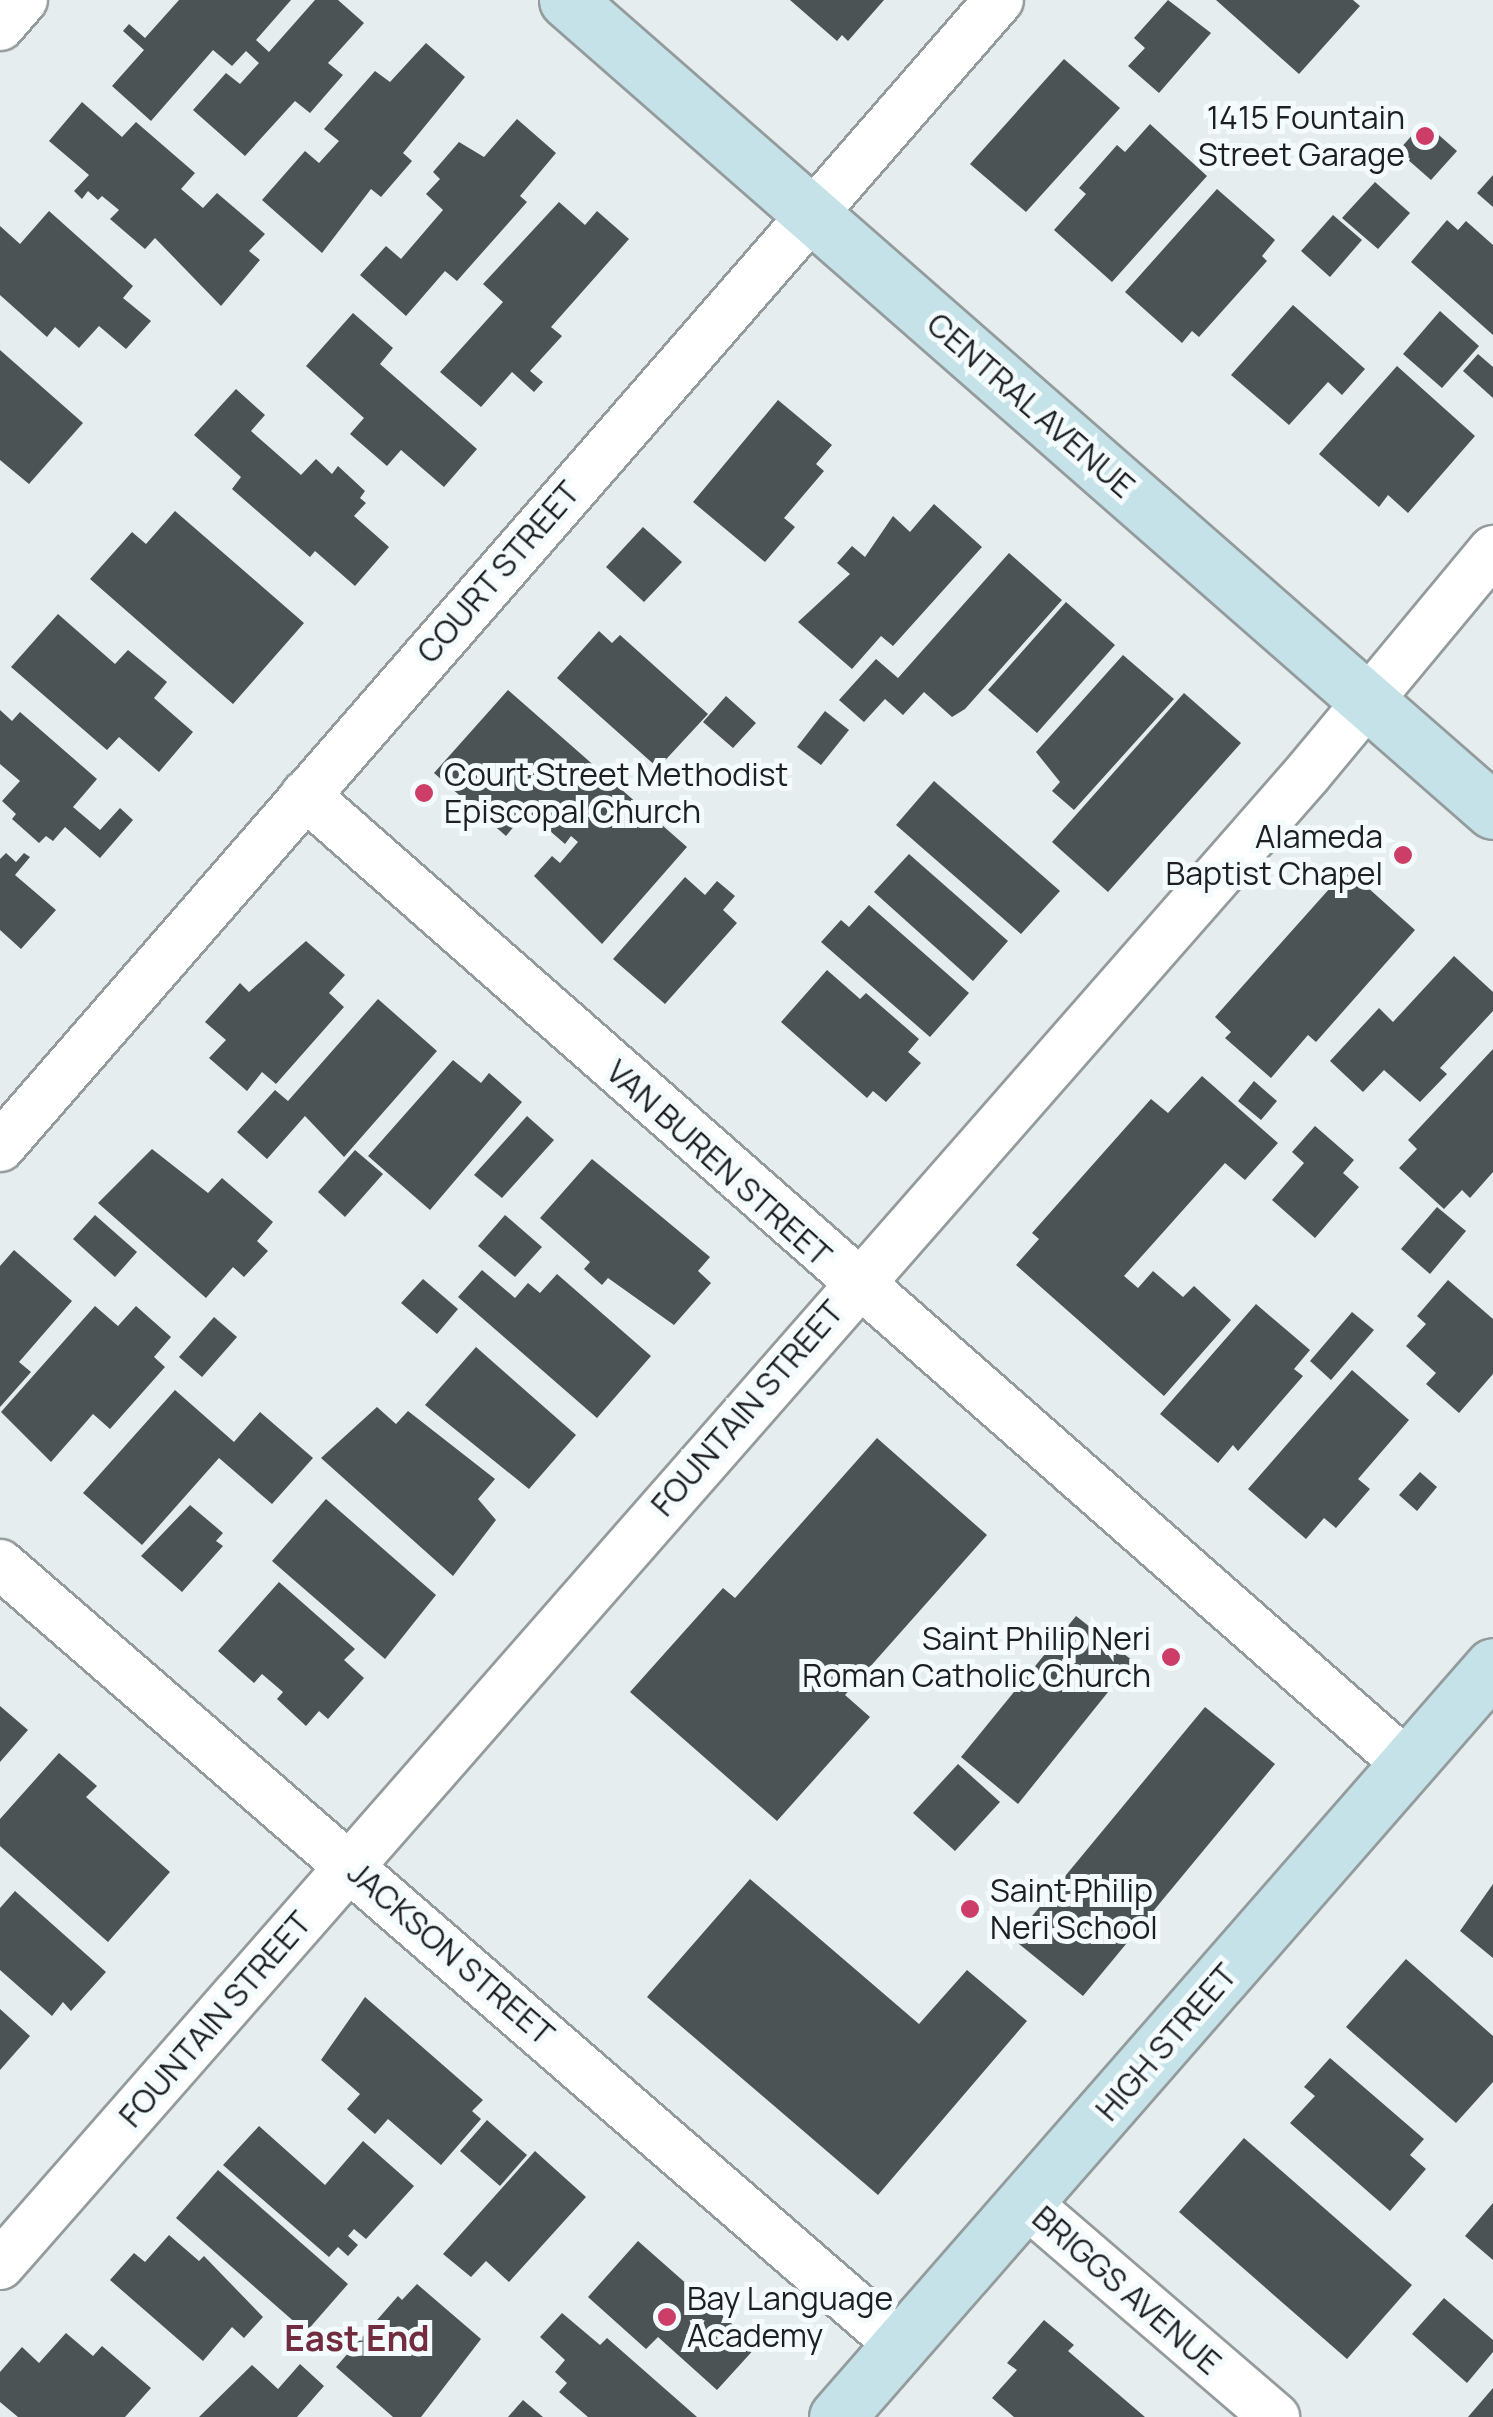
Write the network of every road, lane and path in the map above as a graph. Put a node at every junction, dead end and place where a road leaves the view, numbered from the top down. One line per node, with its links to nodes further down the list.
1 (23, 0): 4 (street)
2 (567, 0): 5 (street, CENTRAL AVENUE)
3 (999, 0): 5 (street, COURT STREET)
4 (0, 26)
5 (812, 212): 7 (street, CENTRAL AVENUE); 8 (street, COURT STREET)
6 (1493, 550): 7 (street, FOUNTAIN STREET)
7 (1366, 700): 9 (street, CENTRAL AVENUE); 11 (street, FOUNTAIN STREET)
8 (305, 795): 10 (street, COURT STREET); 11 (street, VAN BUREN STREET)
9 (1493, 811)
10 (0, 1147)
11 (855, 1283): 14 (street, VAN BUREN STREET); 15 (street, FOUNTAIN STREET)
12 (0, 1564): 15 (street, JACKSON STREET)
13 (1493, 1666): 14 (street, HIGH STREET)
14 (1408, 1765): 16 (street, HIGH STREET)
15 (350, 1864): 17 (street, FOUNTAIN STREET); 18 (street, JACKSON STREET)
16 (1025, 2202): 18 (street, HIGH STREET); 20 (street, BRIGGS AVENUE)
17 (0, 2265)
18 (900, 2345): 19 (street, HIGH STREET)
19 (837, 2417)
20 (1275, 2417)

